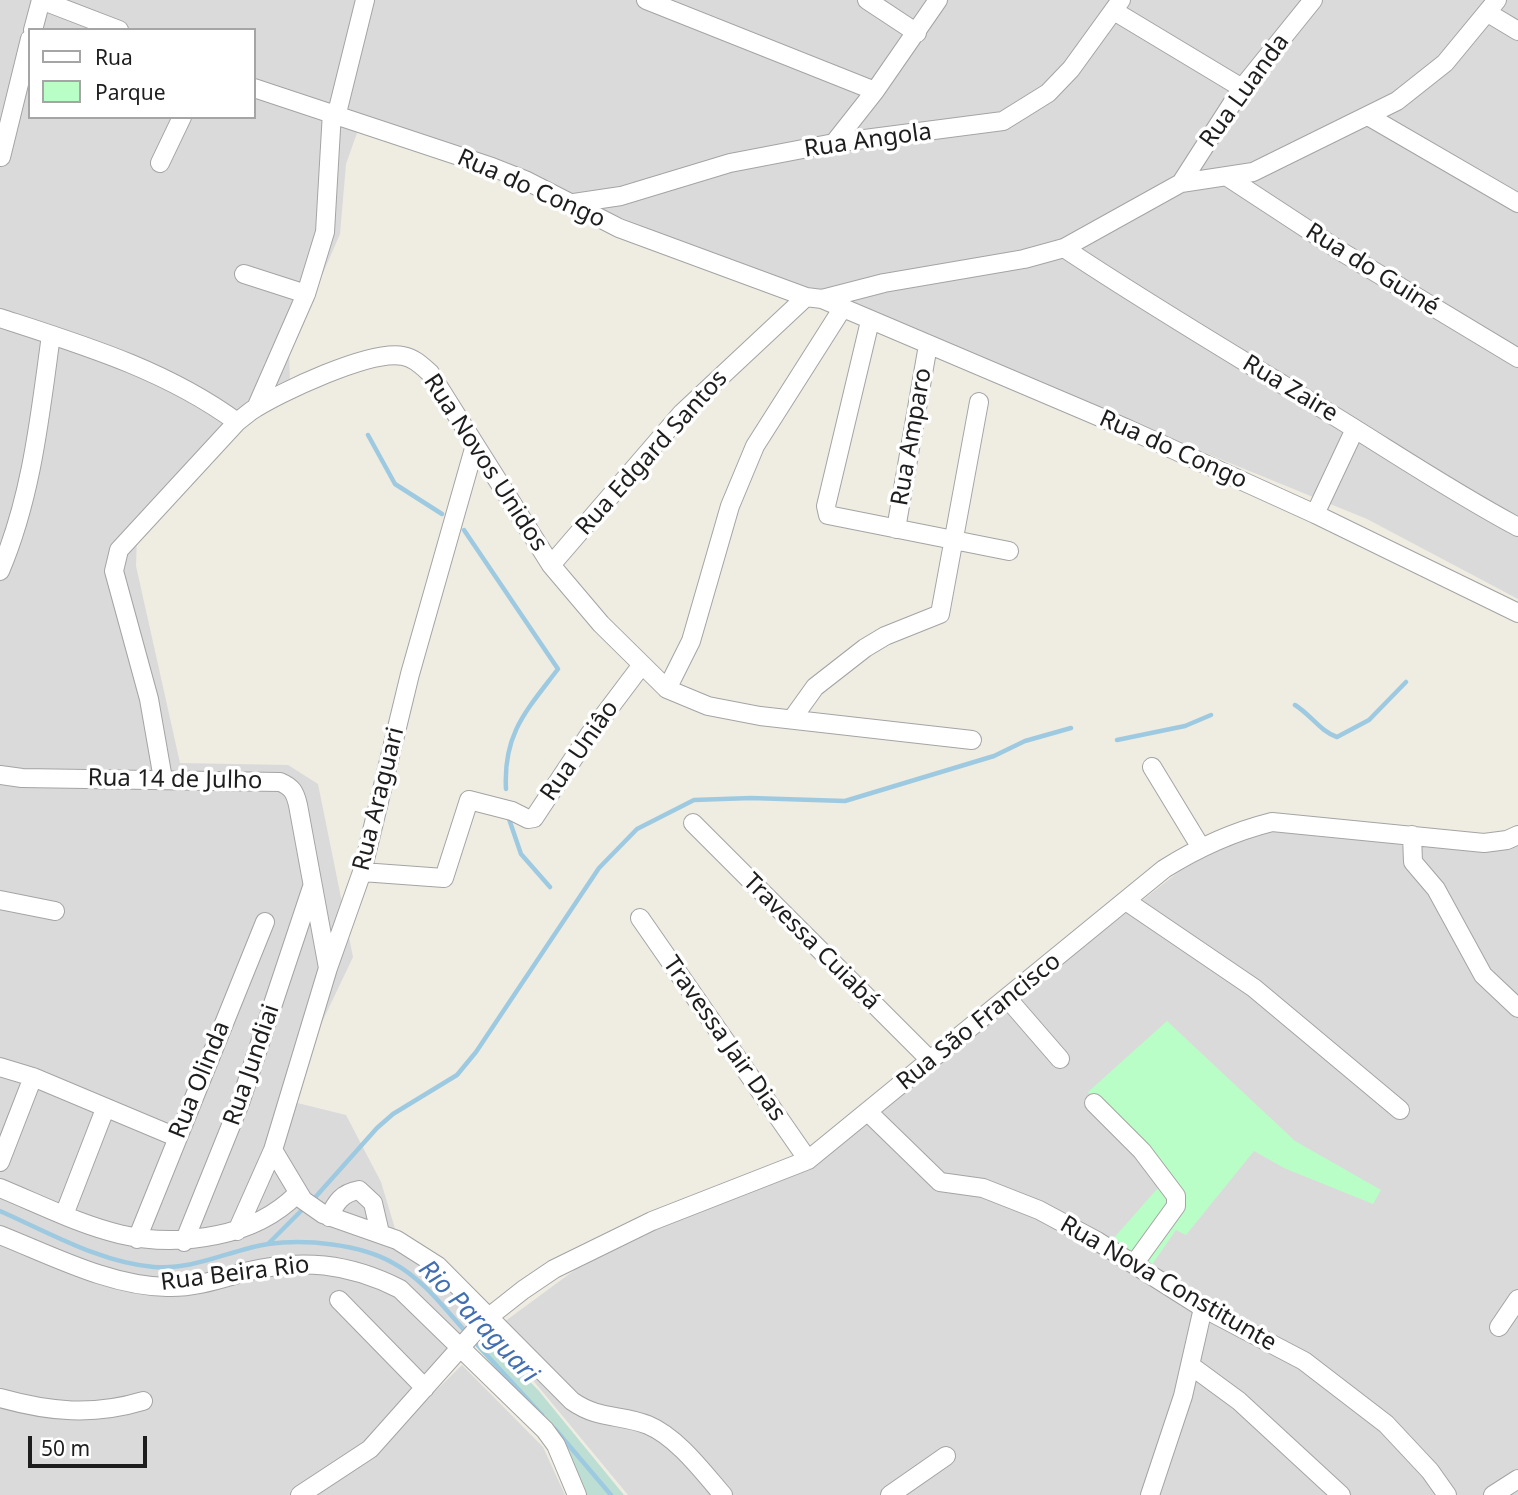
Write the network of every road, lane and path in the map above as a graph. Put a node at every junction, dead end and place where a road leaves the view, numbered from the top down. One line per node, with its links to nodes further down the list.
1 (41, 0): 9 (street); 10 (street)
2 (365, 0): 17 (street)
3 (646, 0): 16 (street)
4 (867, 0): 12 (street)
5 (938, 0): 12 (street)
6 (1313, 0): 14 (street, Rua Luanda)
7 (1118, 5): 14 (street); 20 (street, Rua Angola)
8 (1493, 7): 11 (street); 18 (street)
9 (34, 28)
10 (114, 28)
11 (1518, 31)
12 (917, 33): 16 (street)
13 (28, 47): 21 (street)
14 (1242, 88): 24 (street, Rua Luanda)
15 (256, 89): 17 (street, Rua do Congo)
16 (875, 90): 20 (street)
17 (335, 112): 26 (street, Rua do Congo); 29 (street)
18 (1368, 116): 23 (street); 25 (street)
19 (181, 119): 22 (street)
20 (834, 143): 26 (street, Rua Angola)
21 (1, 157)
22 (160, 163)
23 (1229, 178): 24 (street); 36 (street, Rua do Guiné)
24 (1181, 183): 27 (street)
25 (1518, 203)
26 (567, 204): 30 (street, Rua do Congo)
27 (1064, 248): 30 (street); 40 (street, Rua Zaire)
28 (244, 274): 29 (street)
29 (306, 294): 38 (street)
30 (814, 298): 31 (street, Rua do Congo); 47 (street, Rua Edgard Santos)
31 (842, 309): 33 (street, Rua do Congo); 51 (street)
32 (0, 318): 34 (street)
33 (870, 321): 35 (street, Rua do Congo); 44 (street)
34 (51, 335): 39 (street); 48 (street)
35 (928, 345): 42 (street, Rua do Congo); 44 (street, Rua Amparo)
36 (1518, 358)
37 (979, 402): 45 (street)
38 (256, 408): 39 (street, Rua Novos Unidos); 41 (street, Rua Novos Unidos)
39 (237, 422): 56 (street, Rua Novos Unidos)
40 (1355, 429): 42 (street); 43 (street, Rua Zaire)
41 (475, 445): 47 (street, Rua Novos Unidos); 61 (street, Rua Araguari)
42 (1315, 513): 49 (street, Rua do Congo)
43 (1518, 527)
44 (896, 529): 45 (street)
45 (954, 541): 46 (street); 52 (street)
46 (1009, 551)
47 (551, 565): 50 (street, Rua Novos Unidos)
48 (0, 571)
49 (1518, 613)
50 (641, 666): 51 (street, Rua Novos Unidos); 61 (street, Rua Uniâo)
51 (667, 689): 52 (street, Rua Novos Unidos)
52 (792, 719): 53 (street, Rua Novos Unidos)
53 (972, 740)
54 (1152, 767): 60 (street)
55 (0, 775): 56 (street, Rua 14 de Julho)
56 (163, 779): 62 (street, Rua 14 de Julho)
57 (693, 823): 72 (street, Travessa Cuiabá)
58 (1412, 835): 59 (street, Rua São Francisco); 60 (street, Rua São Francisco); 70 (street)
59 (1518, 835)
60 (1200, 846): 64 (street, Rua São Francisco)
61 (362, 872): 68 (street, Rua Araguari)
62 (313, 885): 68 (street, Rua 14 de Julho); 91 (street, Rua Jundiai)
63 (0, 900): 65 (street)
64 (1126, 901): 69 (street, Rua São Francisco); 77 (street)
65 (55, 911)
66 (640, 918): 81 (street, Travessa Jair Dias)
67 (265, 922): 79 (street, Rua Olinda)
68 (328, 968): 80 (street, Rua Araguari)
69 (1007, 999): 71 (street); 72 (street, Rua São Francisco)
70 (1518, 1007)
71 (1060, 1059)
72 (931, 1061): 78 (street, Rua São Francisco)
73 (0, 1067): 74 (street)
74 (33, 1077): 76 (street); 82 (street)
75 (1094, 1103): 92 (street)
76 (105, 1109): 79 (street); 85 (street)
77 (1400, 1110)
78 (868, 1112): 81 (street, Rua São Francisco); 92 (street, Rua Nova Constitunte)
79 (176, 1137): 90 (street, Rua Olinda)
80 (273, 1150): 84 (street); 87 (street, Rua Araguari)
81 (808, 1160): 96 (street, Rua São Francisco)
82 (0, 1162)
83 (0, 1188): 85 (street, Rua Beira Rio)
84 (300, 1197): 86 (street); 87 (street, Rua Beira Rio)
85 (64, 1215): 90 (street, Rua Beira Rio)
86 (326, 1215): 88 (street); 88 (street)
87 (237, 1231): 91 (street, Rua Beira Rio)
88 (380, 1233): 96 (street)
89 (0, 1235): 98 (street, Rua Beira Rio)
90 (137, 1239): 91 (street, Rua Beira Rio)
91 (184, 1242)
92 (1134, 1264): 95 (street, Rua Nova Constitunte)
93 (1518, 1299): 97 (street)
94 (339, 1300): 100 (street)
95 (1203, 1308): 99 (street); 112 (street, Rua Nova Constitunte)
96 (487, 1319): 98 (street, Rua São Francisco); 108 (street)
97 (1499, 1327)
98 (465, 1342): 100 (street, Rua São Francisco); 107 (street, Rua Beira Rio)
99 (1189, 1365): 110 (street); 111 (street)
100 (425, 1388): 106 (street, Rua São Francisco)
101 (0, 1398): 102 (street)
102 (143, 1401)
103 (946, 1456): 109 (street)
104 (1518, 1479): 105 (street)
105 (1498, 1494)
106 (300, 1495)
107 (577, 1495)
108 (723, 1495)
109 (890, 1495)
110 (1150, 1495)
111 (1341, 1495)
112 (1447, 1495)

